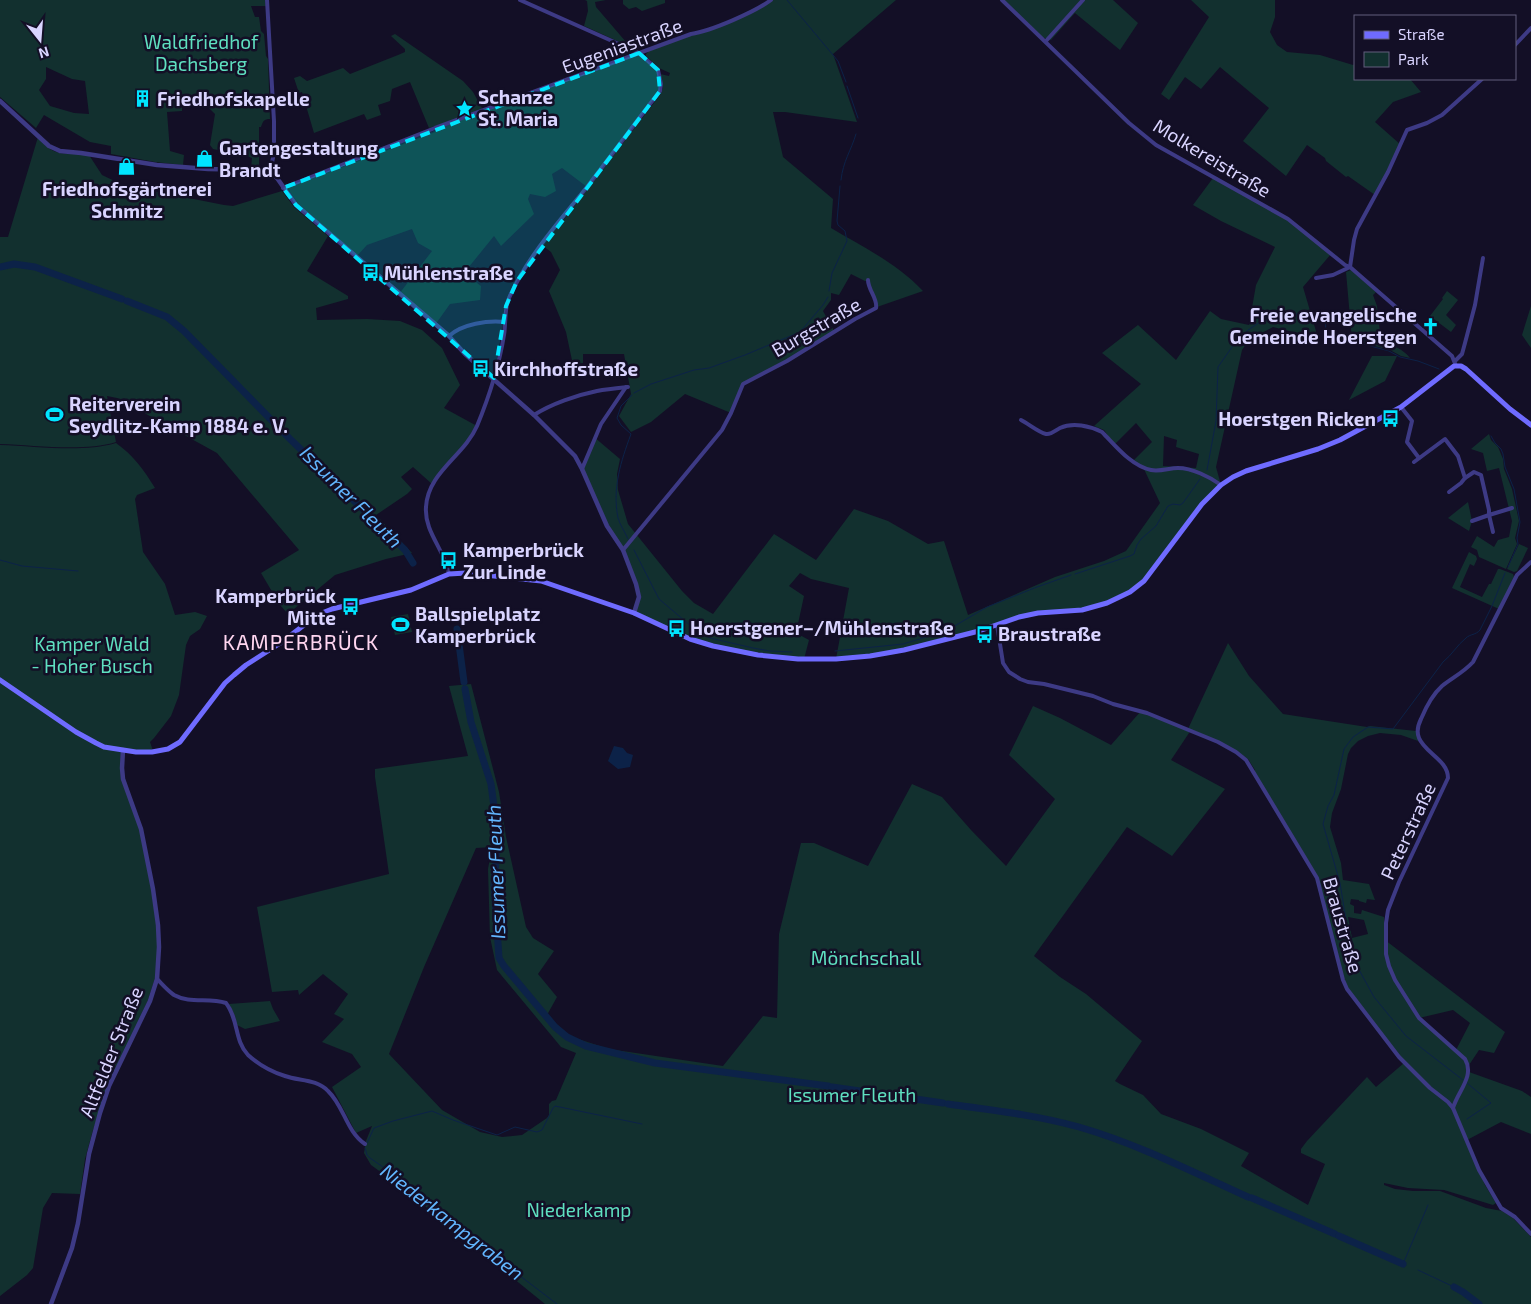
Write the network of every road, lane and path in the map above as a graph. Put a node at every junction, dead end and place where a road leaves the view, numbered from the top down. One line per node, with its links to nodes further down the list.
1 (267, 0): 12 (street)
2 (520, 0): 9 (street)
3 (772, 0): 9 (street, Eugeniastraße)
4 (1002, 0): 7 (street, Molkereistraße)
5 (1083, 0): 7 (street)
6 (1531, 28): 8 (street)
7 (1046, 41): 15 (street, Molkereistraße)
8 (1516, 44)
9 (639, 53): 13 (street, Eugeniastraße); 18 (street)
10 (1481, 80): 15 (street)
11 (0, 101): 12 (street)
12 (270, 172): 13 (street)
13 (283, 188): 19 (street)
14 (1483, 258): 20 (street)
15 (1350, 268): 16 (street); 20 (street, Molkereistraße)
16 (1316, 278)
17 (868, 280): 36 (street, Burgstraße)
18 (505, 322): 19 (street); 21 (street)
19 (449, 336): 21 (street)
20 (1455, 364): 22 (main road); 25 (main road)
21 (494, 378): 23 (street); 38 (street)
22 (1401, 407): 26 (street); 30 (main road)
23 (534, 415): 28 (street); 28 (street)
24 (1022, 420): 30 (street)
25 (1531, 425)
26 (1419, 458): 27 (street); 29 (street)
27 (1414, 462)
28 (582, 469): 36 (street)
29 (1465, 478): 31 (street); 33 (street)
30 (1221, 485): 40 (main road)
31 (1449, 492)
32 (1512, 508): 33 (street)
33 (1489, 515): 34 (street); 35 (street)
34 (1472, 521)
35 (1493, 532)
36 (623, 550): 39 (street)
37 (1530, 564): 44 (street, Peterstraße)
38 (449, 574): 39 (main road); 42 (main road)
39 (634, 614): 40 (main road)
40 (997, 626): 44 (street, Braustraße)
41 (0, 680): 42 (main road)
42 (123, 750): 43 (street, Altfelder Straße)
43 (157, 979): 45 (street); 47 (street, Altfelder Straße)
44 (1453, 1108): 46 (street, Braustraße)
45 (365, 1144)
46 (1531, 1234)
47 (51, 1304)

